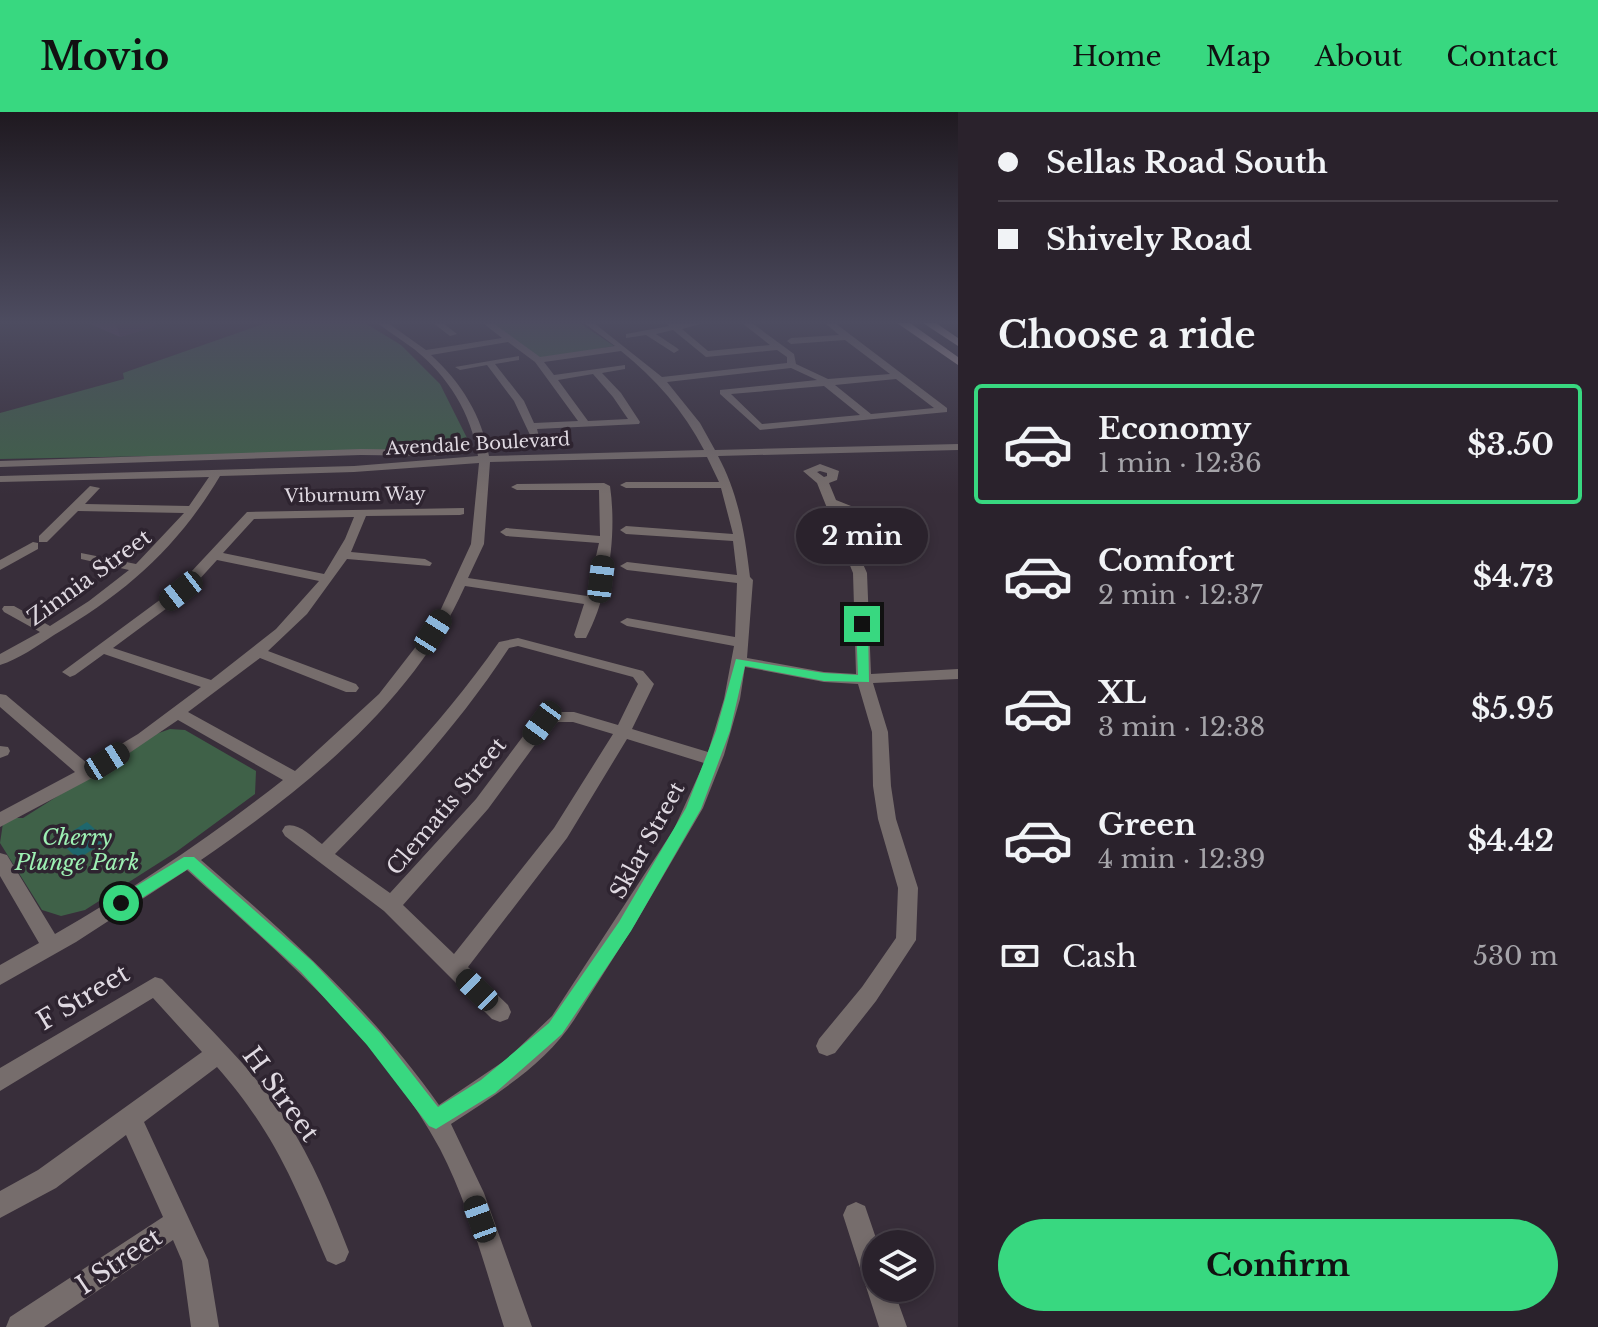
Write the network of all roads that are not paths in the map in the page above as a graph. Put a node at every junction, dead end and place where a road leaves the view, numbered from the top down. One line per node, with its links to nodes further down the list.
1 (448, 380): 15 (street)
2 (503, 380): 11 (street)
3 (554, 380): 11 (street)
4 (603, 380): 11 (street)
5 (660, 380): 14 (street, Sklar Street)
6 (821, 380): 9 (street)
7 (860, 380): 9 (street)
8 (903, 380): 10 (street)
9 (827, 383): 10 (street); 10 (street)
10 (870, 418)
11 (585, 424)
12 (958, 439): 14 (street, Avendale Boulevard)
13 (958, 447): 14 (street, Avendale Boulevard)
14 (710, 450): 15 (street, Avendale Boulevard); 21 (street, Sklar Street)
15 (484, 456): 16 (street, Avendale Boulevard); 17 (street, Avendale Boulevard); 43 (street)
16 (0, 464)
17 (217, 472): 18 (street, Avendale Boulevard); 26 (street, Zinnia Street)
18 (0, 479)
19 (822, 481): 24 (street)
20 (626, 485): 21 (street)
21 (726, 485): 31 (street, Sklar Street)
22 (517, 487): 32 (street)
23 (94, 488): 25 (street)
24 (830, 502): 33 (street); 33 (street)
25 (78, 507): 26 (street); 38 (street)
26 (194, 510): 40 (street, Zinnia Street)
27 (460, 511): 28 (street, Viburnum Way)
28 (362, 512): 34 (street); 36 (street, Viburnum Way)
29 (626, 530): 31 (street)
30 (506, 532): 32 (street)
31 (741, 538): 42 (street, Sklar Street)
32 (606, 540): 44 (street)
33 (850, 545): 56 (street)
34 (342, 555): 37 (street); 41 (street)
35 (86, 556): 40 (street)
36 (216, 556): 41 (street); 50 (street)
37 (425, 563)
38 (0, 566)
39 (627, 566): 42 (street)
40 (141, 569): 47 (street, Zinnia Street)
41 (328, 579): 51 (street)
42 (746, 580): 49 (street, Sklar Street)
43 (465, 582): 44 (street); 64 (street)
44 (593, 601): 48 (street)
45 (9, 609): 47 (street)
46 (627, 622): 49 (street)
47 (50, 632): 52 (street, Zinnia Street)
48 (581, 635)
49 (741, 643): 53 (street, Sklar Street)
50 (105, 650): 54 (street); 57 (street)
51 (257, 652): 57 (street); 58 (street)
52 (0, 660)
53 (740, 661): 56 (street); 62 (street, Sklar Street)
54 (70, 672)
55 (958, 674): 56 (street)
56 (864, 679): 76 (street)
57 (213, 686): 60 (street)
58 (351, 688)
59 (0, 699): 63 (street)
60 (179, 714): 63 (street); 64 (street)
61 (624, 733): 62 (street, Clematis Street); 67 (street); 70 (street, Clematis Street); 72 (street)
62 (712, 759): 80 (street, Sklar Street)
63 (88, 773): 65 (street)
64 (297, 780): 69 (street)
65 (0, 820)
66 (291, 831): 67 (street)
67 (323, 854): 70 (street)
68 (0, 860): 71 (street)
69 (189, 861): 71 (street); 80 (street)
70 (391, 905): 72 (street)
71 (52, 946): 73 (street)
72 (455, 968): 75 (street)
73 (0, 976)
74 (155, 986): 77 (street, H Street); 78 (street, F Street)
75 (500, 1012)
76 (827, 1046)
77 (217, 1054): 79 (street); 85 (street, H Street)
78 (0, 1080)
79 (130, 1117): 81 (street); 83 (street)
80 (436, 1120): 89 (street)
81 (0, 1205)
82 (856, 1215): 84 (street)
83 (178, 1222): 87 (street, I Street); 88 (street)
84 (862, 1233)
85 (336, 1252)
86 (885, 1302): 90 (street)
87 (20, 1327)
88 (205, 1327)
89 (518, 1327)
90 (893, 1327)

